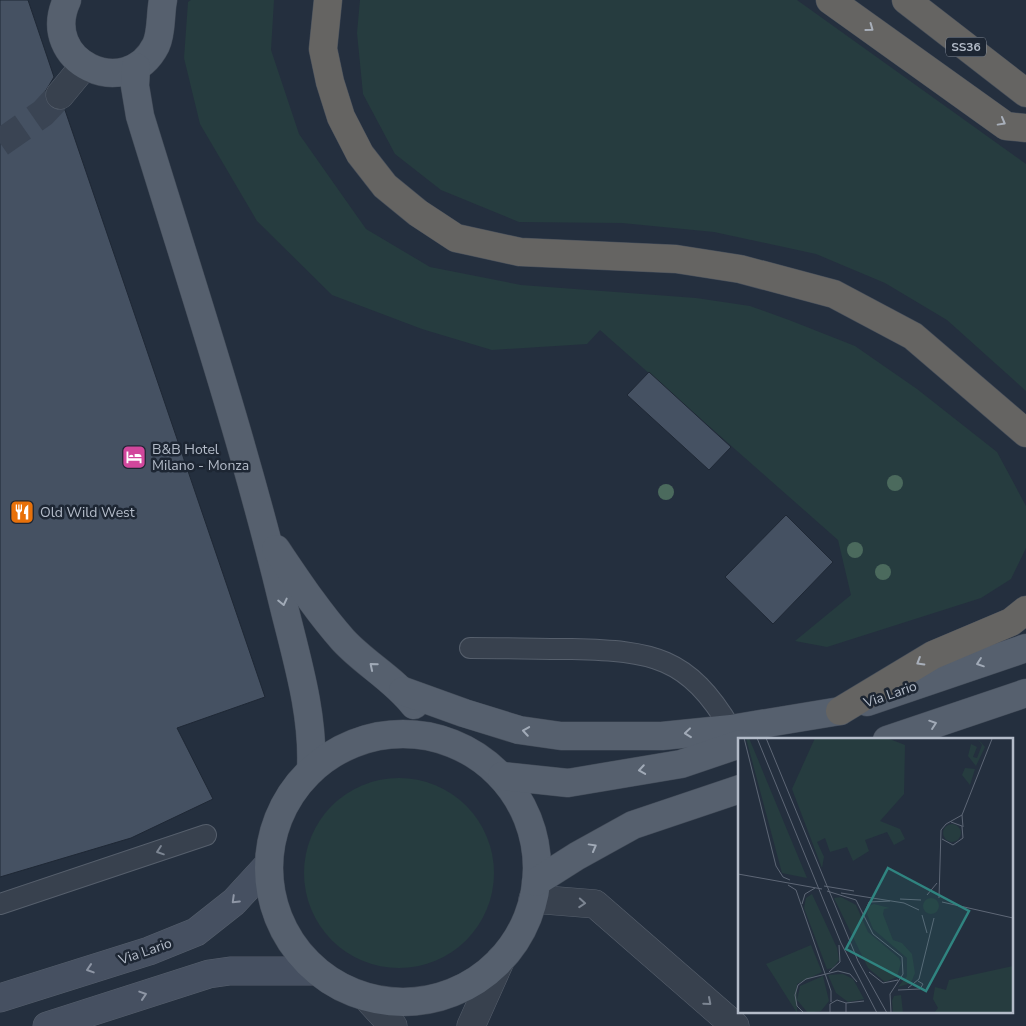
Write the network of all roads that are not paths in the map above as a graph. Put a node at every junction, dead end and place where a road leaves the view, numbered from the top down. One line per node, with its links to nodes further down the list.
1 (67, 0): 6 (main road)
2 (328, 0): 11 (highway)
3 (830, 0): 10 (highway, one-way to 10)
4 (906, 0): 8 (highway, SS36)
5 (159, 5): 7 (main road)
6 (84, 66): 7 (main road); 9 (street)
7 (125, 70): 12 (main road)
8 (1026, 93)
9 (60, 95)
10 (1026, 128)
11 (1026, 433)
12 (268, 538): 16 (main road, one-way to 12); 23 (main road, one-way to 23)
13 (1026, 610): 18 (highway, one-way to 18)
14 (470, 648): 19 (lane)
15 (1026, 648): 18 (main road, Via Lario, one-way to 18)
16 (403, 691): 19 (main road, one-way to 16); 22 (main road)
17 (1026, 693): 20 (main road, one-way to 17)
18 (840, 711): 19 (main road, Via Lario)
19 (741, 738)
20 (893, 738)
21 (738, 739): 24 (main road, Via Lario, one-way to 24)
22 (442, 740): 23 (main road); 24 (main road)
23 (311, 770): 27 (main road)
24 (502, 776): 28 (main road)
25 (738, 790): 28 (main road, one-way to 25)
26 (206, 835): 29 (lane, one-way to 29)
27 (268, 865): 31 (main road); 32 (main road, Via Lario, one-way to 32)
28 (535, 891): 30 (main road); 39 (street, one-way to 39)
29 (0, 904)
30 (501, 959): 35 (main road); 38 (street)
31 (316, 971): 35 (main road); 36 (main road, one-way to 31)
32 (40, 985): 33 (lane); 34 (main road, Via Lario)
33 (0, 986)
34 (0, 998)
35 (370, 1001): 37 (street)
36 (46, 1026)
37 (393, 1026)
38 (471, 1026)
39 (735, 1026)

